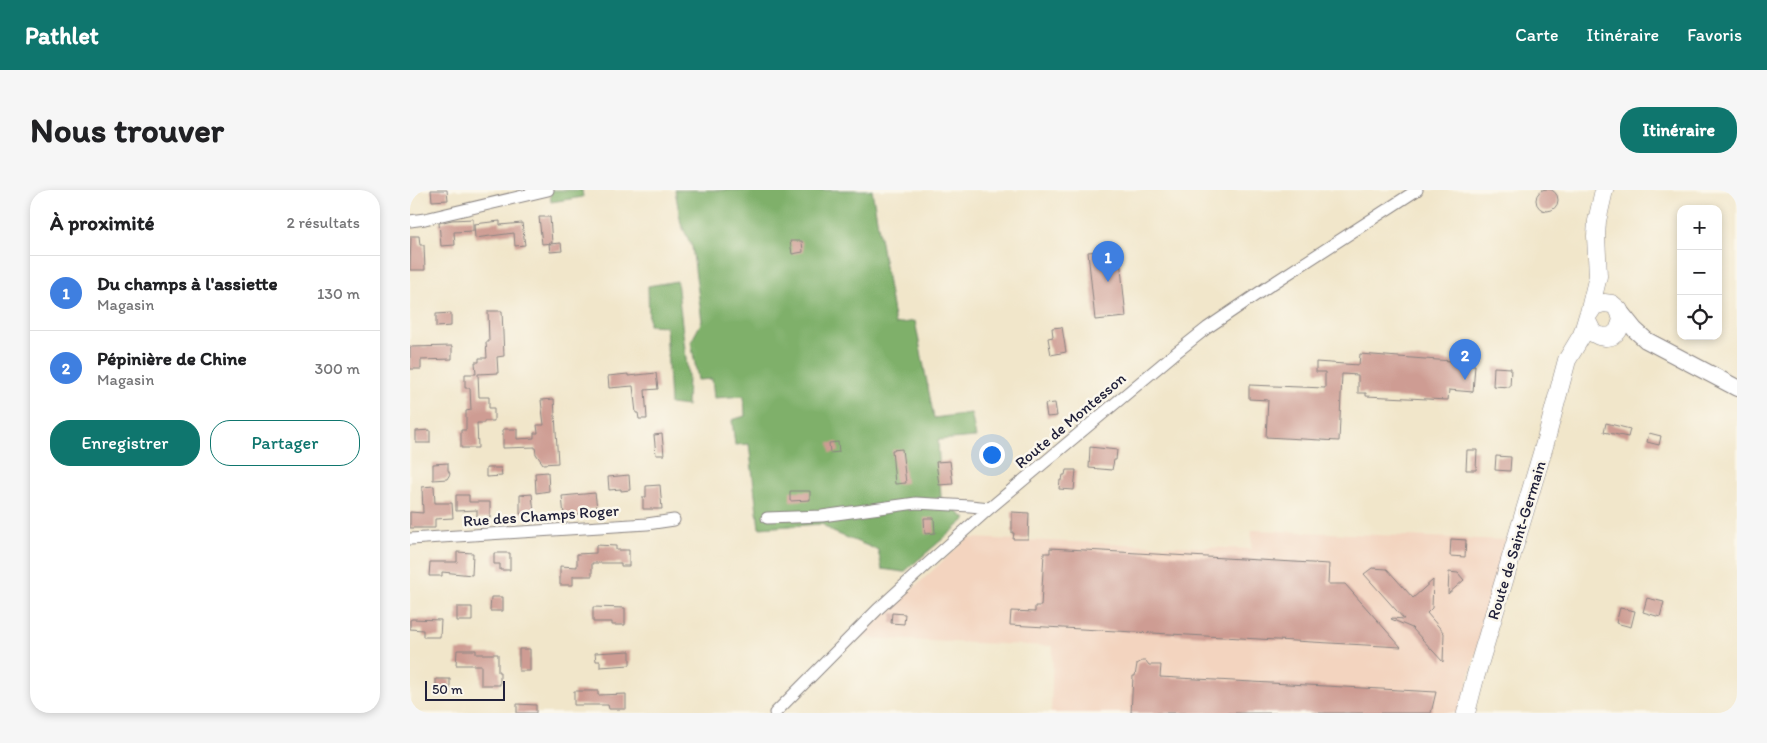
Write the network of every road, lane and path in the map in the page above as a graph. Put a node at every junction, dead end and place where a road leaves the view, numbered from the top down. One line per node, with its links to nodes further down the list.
1 (548, 190): 4 (street)
2 (1417, 190): 12 (street, Route de Montesson)
3 (1604, 190): 5 (main road, Route de Saint-Germain)
4 (410, 221)
5 (1598, 265): 6 (main road, Route de Saint-Germain); 7 (main road, Route de Saint-Germain)
6 (1618, 309): 7 (main road); 8 (main road); 9 (main road)
7 (1588, 317): 8 (main road); 10 (main road, Route de Saint-Germain)
8 (1607, 337): 9 (main road); 10 (main road, Route de Saint-Germain)
9 (1657, 347): 11 (main road)
10 (1565, 367): 17 (main road, Route de Saint-Germain)
11 (1737, 388)
12 (990, 508): 13 (street); 16 (street, Route de Montesson)
13 (767, 518)
14 (674, 520): 15 (street, Rue des Champs Roger)
15 (410, 539)
16 (774, 713)
17 (1466, 713)

